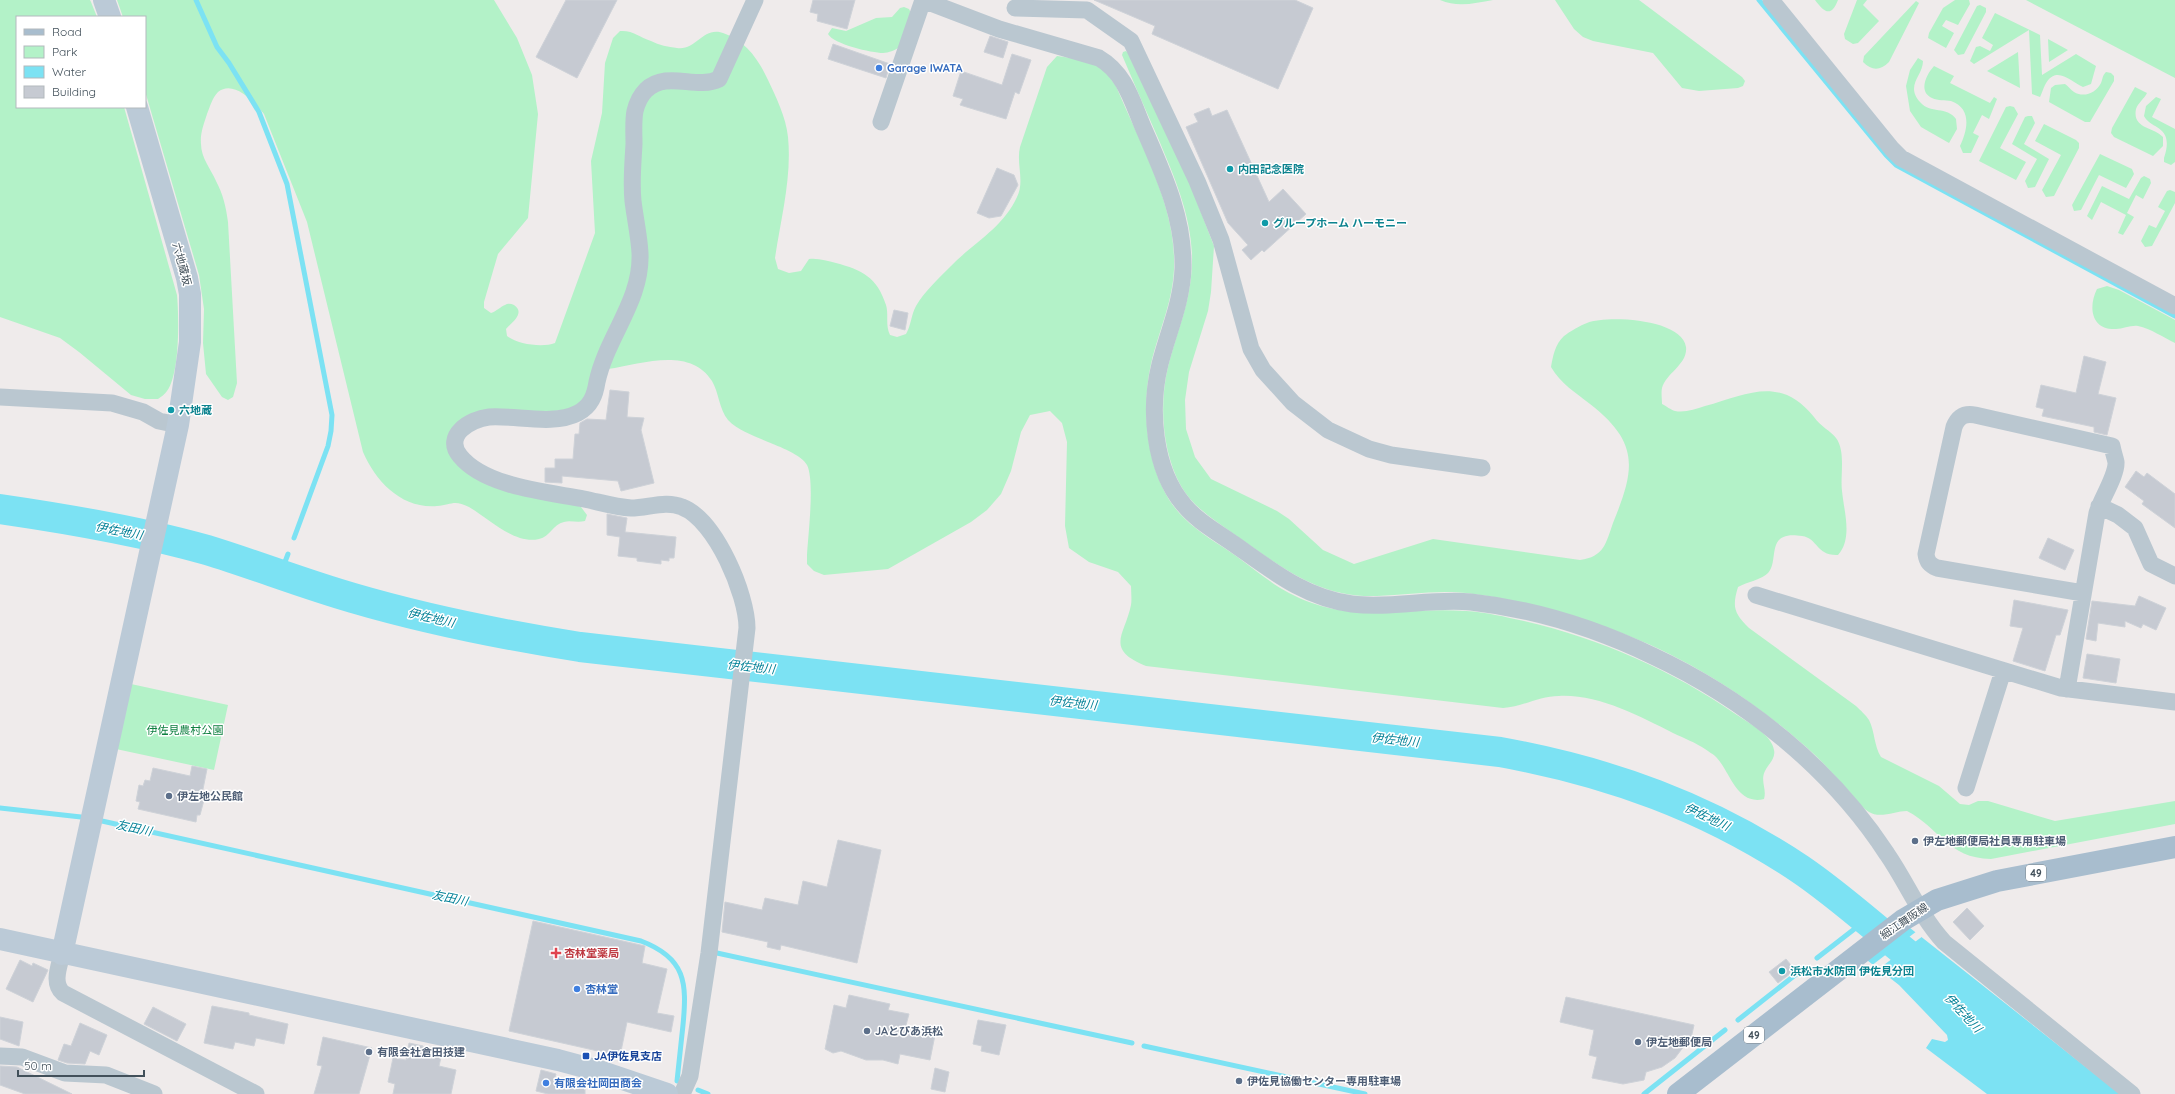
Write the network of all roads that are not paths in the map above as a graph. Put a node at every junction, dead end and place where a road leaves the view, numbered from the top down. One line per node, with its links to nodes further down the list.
1 (104, 0): 6 (street)
2 (755, 0): 30 (street)
3 (923, 0): 7 (street); 9 (street)
4 (1770, 0): 10 (street)
5 (1018, 4): 7 (street); 13 (street)
6 (110, 16)
7 (1005, 32): 23 (street)
8 (137, 108): 12 (street, 六地蔵坂)
9 (881, 122)
10 (2175, 306)
11 (0, 397): 12 (street)
12 (178, 425): 25 (street, 六地蔵坂)
13 (1482, 468)
14 (2099, 506): 15 (street); 16 (street); 16 (street)
15 (2175, 576)
16 (2083, 593): 19 (street)
17 (1756, 595): 18 (street)
18 (2003, 671): 19 (street); 21 (street)
19 (2067, 689): 20 (street)
20 (2175, 702)
21 (1966, 788)
22 (2175, 847): 23 (main road, 細江舞阪線 / 49)
23 (1911, 914): 31 (main road, 細江舞阪線 / 49); 32 (street)
24 (0, 939): 25 (street)
25 (62, 954): 28 (street); 29 (street)
26 (0, 1056): 27 (street)
27 (154, 1094)
28 (256, 1094)
29 (667, 1094)
30 (682, 1094)
31 (1678, 1094)
32 (2132, 1094)

